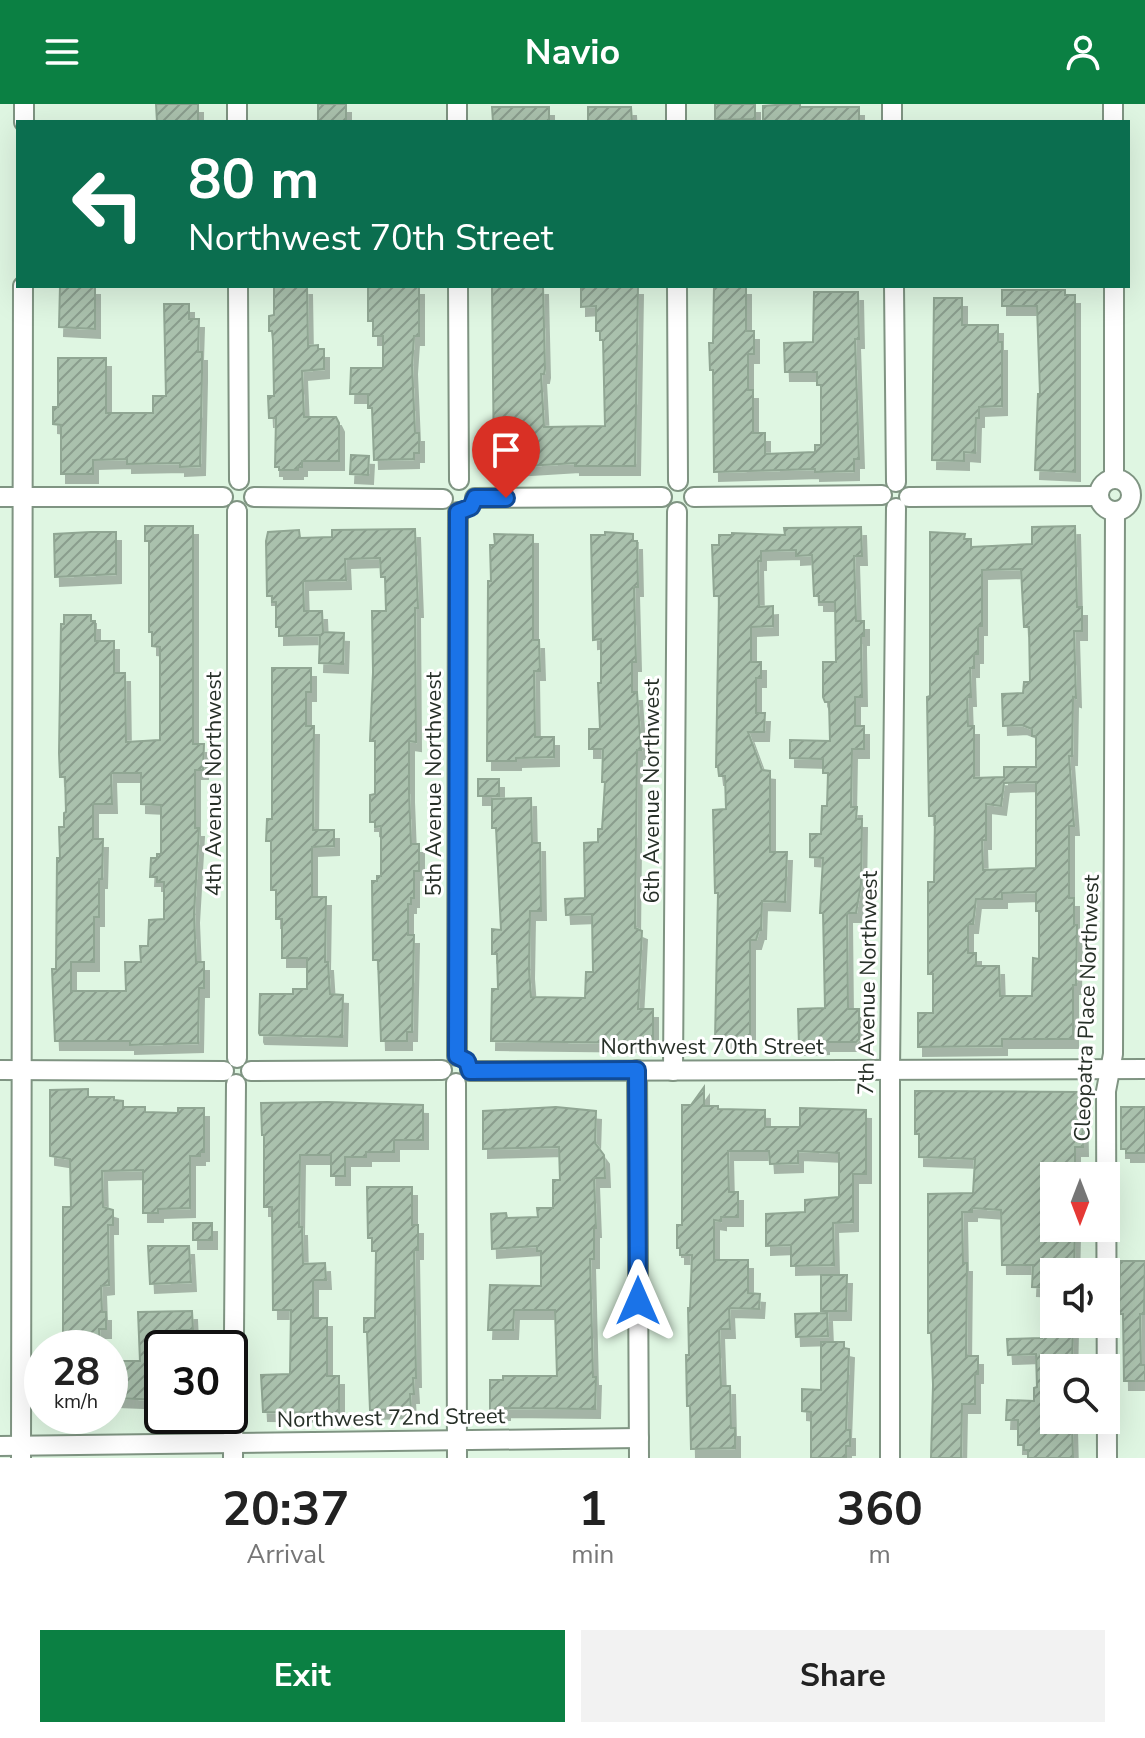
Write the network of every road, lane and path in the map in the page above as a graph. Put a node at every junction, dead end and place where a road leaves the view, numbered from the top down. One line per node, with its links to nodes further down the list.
1 (23, 288): 16 (street)
2 (238, 288): 8 (street)
3 (458, 288): 9 (street)
4 (677, 288): 10 (street)
5 (894, 288): 11 (street)
6 (1114, 288): 7 (street)
7 (1114, 479): 13 (street); 14 (street)
8 (239, 480): 17 (street); 18 (street)
9 (459, 480): 21 (street); 22 (street)
10 (678, 481): 19 (street); 20 (street)
11 (896, 482): 12 (street); 23 (street)
12 (882, 495): 20 (street); 23 (street)
13 (1098, 496): 23 (street); 27 (street)
14 (1138, 496): 27 (street)
15 (0, 497): 16 (street)
16 (22, 497): 17 (street); 31 (street)
17 (223, 497): 24 (street)
18 (254, 497): 22 (street); 24 (street)
19 (662, 497): 21 (street); 26 (street)
20 (694, 497): 26 (street)
21 (475, 498): 25 (street)
22 (443, 499): 25 (street)
23 (902, 503): 33 (street, 7th Avenue Northwest)
24 (237, 511): 35 (street, 4th Avenue Northwest)
25 (458, 512): 28 (street, 5th Avenue Northwest)
26 (677, 512): 37 (street, 6th Avenue Northwest)
27 (1115, 512): 34 (street, Cleopatra Place Northwest)
28 (457, 1056): 36 (street); 38 (street)
29 (1145, 1069): 34 (street, Northwest 70th Street)
30 (0, 1070): 31 (street)
31 (22, 1070): 35 (street); 43 (street)
32 (637, 1070): 36 (street, Northwest 70th Street); 37 (street, Northwest 70th Street); 39 (street)
33 (890, 1070): 34 (street, Northwest 70th Street); 37 (street, Northwest 70th Street); 45 (street, 7th Avenue Northwest)
34 (1111, 1070): 46 (street, Cleopatra Place Northwest)
35 (237, 1071): 38 (street); 42 (street, 4th Avenue Northwest)
36 (470, 1071): 38 (street)
37 (673, 1071)
38 (449, 1077): 41 (street)
39 (639, 1438): 41 (street, Northwest 72nd Street); 44 (street)
40 (0, 1446): 43 (street, Northwest 72nd Street)
41 (457, 1449): 42 (street, Northwest 72nd Street)
42 (233, 1451): 43 (street, Northwest 72nd Street)
43 (21, 1452)
44 (639, 1458)
45 (890, 1458)
46 (1107, 1458)

